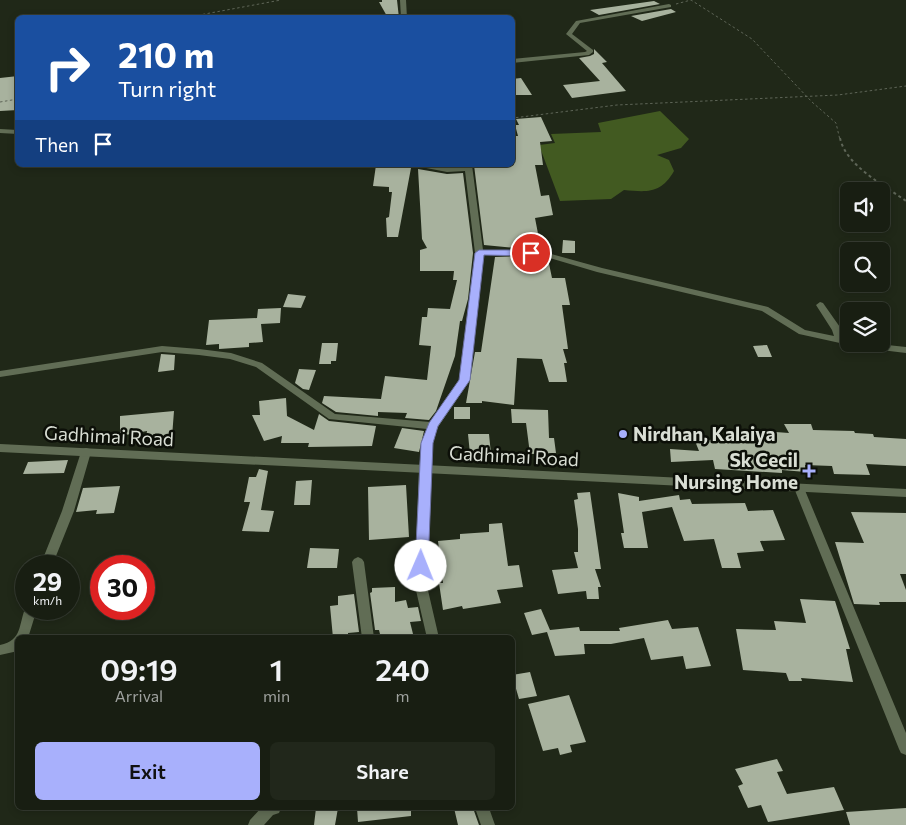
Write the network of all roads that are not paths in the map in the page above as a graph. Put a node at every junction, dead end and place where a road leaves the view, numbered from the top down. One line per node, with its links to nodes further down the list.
1 (403, 0): 3 (street)
2 (662, 0): 4 (street)
3 (404, 15)
4 (515, 61)
5 (0, 131): 6 (street)
6 (15, 132)
7 (431, 167): 8 (street)
8 (468, 167): 9 (street)
9 (479, 253): 11 (street); 15 (street)
10 (820, 305): 11 (street)
11 (838, 340)
12 (890, 348): 13 (street)
13 (906, 350)
14 (0, 374): 15 (street)
15 (433, 426): 18 (street)
16 (0, 448): 17 (street, Gadhimai Road)
17 (86, 452): 18 (street, Gadhimai Road); 21 (street)
18 (424, 468): 19 (street, Gadhimai Road); 26 (street)
19 (799, 488): 20 (street, Gadhimai Road); 29 (street)
20 (906, 493)
21 (50, 555)
22 (358, 562): 25 (street)
23 (28, 620): 24 (street)
24 (23, 635)
25 (368, 635)
26 (432, 635)
27 (15, 647): 28 (street)
28 (0, 650)
29 (906, 749)
30 (268, 810): 32 (street)
31 (483, 810): 33 (street)
32 (255, 825)
33 (488, 825)

